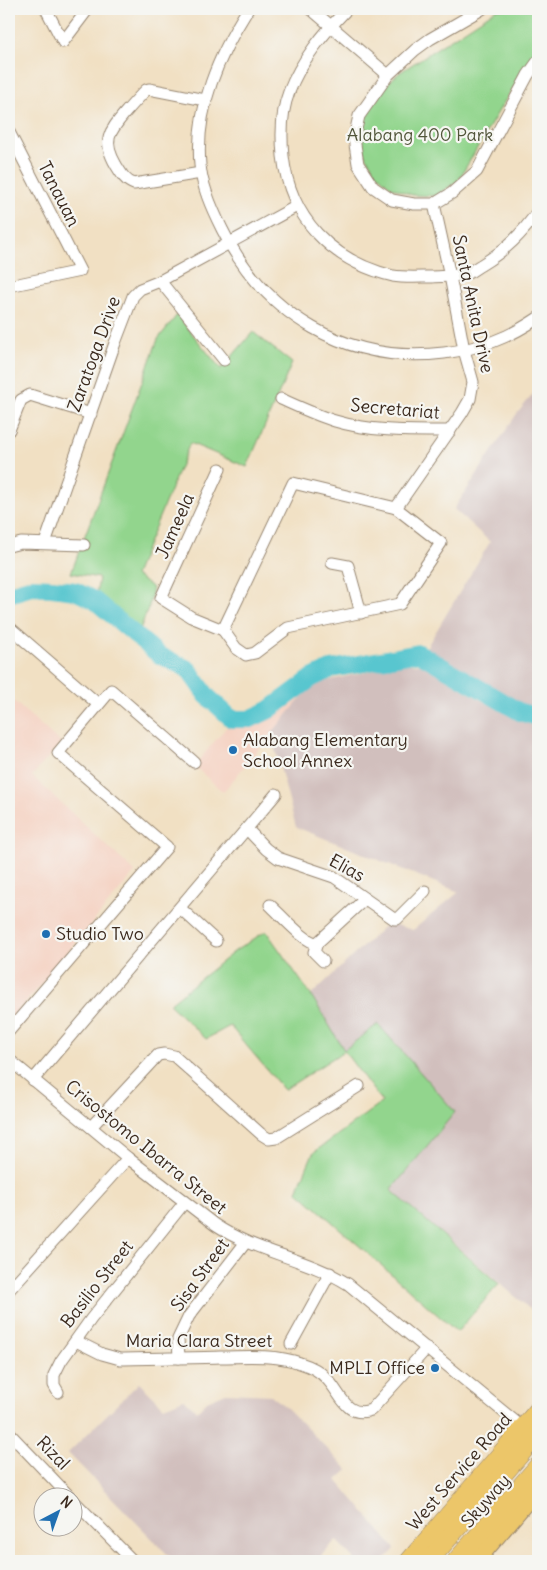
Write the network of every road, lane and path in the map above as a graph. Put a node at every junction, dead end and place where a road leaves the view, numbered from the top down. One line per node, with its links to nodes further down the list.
1 (46, 9): 2 (street)
2 (88, 9)
3 (248, 9): 10 (street)
4 (311, 9): 7 (street)
5 (347, 9): 7 (street)
6 (482, 9): 9 (street)
7 (331, 26): 9 (street); 14 (street)
8 (538, 61): 13 (street)
9 (388, 75): 13 (street)
10 (205, 100): 12 (street); 12 (street)
11 (9, 132): 19 (street, Tanauan)
12 (201, 173): 16 (street)
13 (434, 204): 17 (street, Santa Anita Drive)
14 (297, 206): 16 (street, Zaratoga Drive); 17 (street)
15 (538, 211): 17 (street)
16 (230, 244): 18 (street, Zaratoga Drive); 21 (street)
17 (450, 276): 21 (street, Santa Anita Drive)
18 (160, 281): 22 (street); 24 (street, Zaratoga Drive)
19 (9, 286)
20 (538, 318): 21 (street)
21 (464, 350): 26 (street, Santa Anita Drive)
22 (224, 360)
23 (281, 398): 26 (street, Secretariat)
24 (91, 414): 25 (street); 29 (street, Zaratoga Drive)
25 (9, 430)
26 (450, 431): 28 (street, Santa Anita Drive)
27 (220, 468): 35 (street, Jameela)
28 (396, 508): 33 (street); 35 (street)
29 (45, 544): 30 (street); 31 (street)
30 (84, 545)
31 (9, 546)
32 (332, 563): 33 (street)
33 (360, 613): 35 (street)
34 (9, 627): 36 (street)
35 (223, 630)
36 (98, 704): 37 (street); 47 (street)
37 (194, 762)
38 (276, 794): 39 (street)
39 (247, 829): 41 (street, Elias); 43 (street)
40 (425, 891): 41 (street, Elias)
41 (365, 899): 45 (street)
42 (270, 905): 45 (street)
43 (180, 908): 44 (street); 49 (street)
44 (216, 941)
45 (317, 943): 46 (street)
46 (323, 961)
47 (9, 1031)
48 (12, 1062): 49 (street, Crisostomo Ibarra Street)
49 (33, 1080): 51 (street, Crisostomo Ibarra Street)
50 (359, 1086): 51 (street)
51 (91, 1127): 52 (street, Crisostomo Ibarra Street)
52 (128, 1158): 53 (street, Crisostomo Ibarra Street); 56 (street)
53 (184, 1203): 54 (street, Crisostomo Ibarra Street); 57 (street, Basilio Street)
54 (246, 1242): 55 (street, Crisostomo Ibarra Street); 60 (street, Sisa Street)
55 (330, 1273): 58 (street); 59 (street, Crisostomo Ibarra Street)
56 (9, 1290)
57 (76, 1341): 60 (street, Maria Clara Street); 61 (street, Basilio Street)
58 (291, 1344)
59 (427, 1348): 60 (street, Maria Clara Street); 63 (street, Crisostomo Ibarra Street)
60 (179, 1358)
61 (58, 1392)
62 (538, 1409): 63 (main road, West Service Road); 73 (highway)
63 (530, 1430): 73 (main road, West Service Road); 74 (highway)
64 (9, 1433): 69 (street, Rizal)
65 (538, 1440): 75 (highway, Skyway)
66 (538, 1451): 76 (highway, Skyway)
67 (538, 1466): 77 (highway)
68 (538, 1480): 78 (highway)
69 (62, 1488)
70 (538, 1489): 79 (main road)
71 (82, 1508): 72 (street, Rizal)
72 (133, 1561)
73 (408, 1561)
74 (429, 1561)
75 (434, 1561)
76 (444, 1561)
77 (456, 1561)
78 (469, 1561)
79 (477, 1561)

